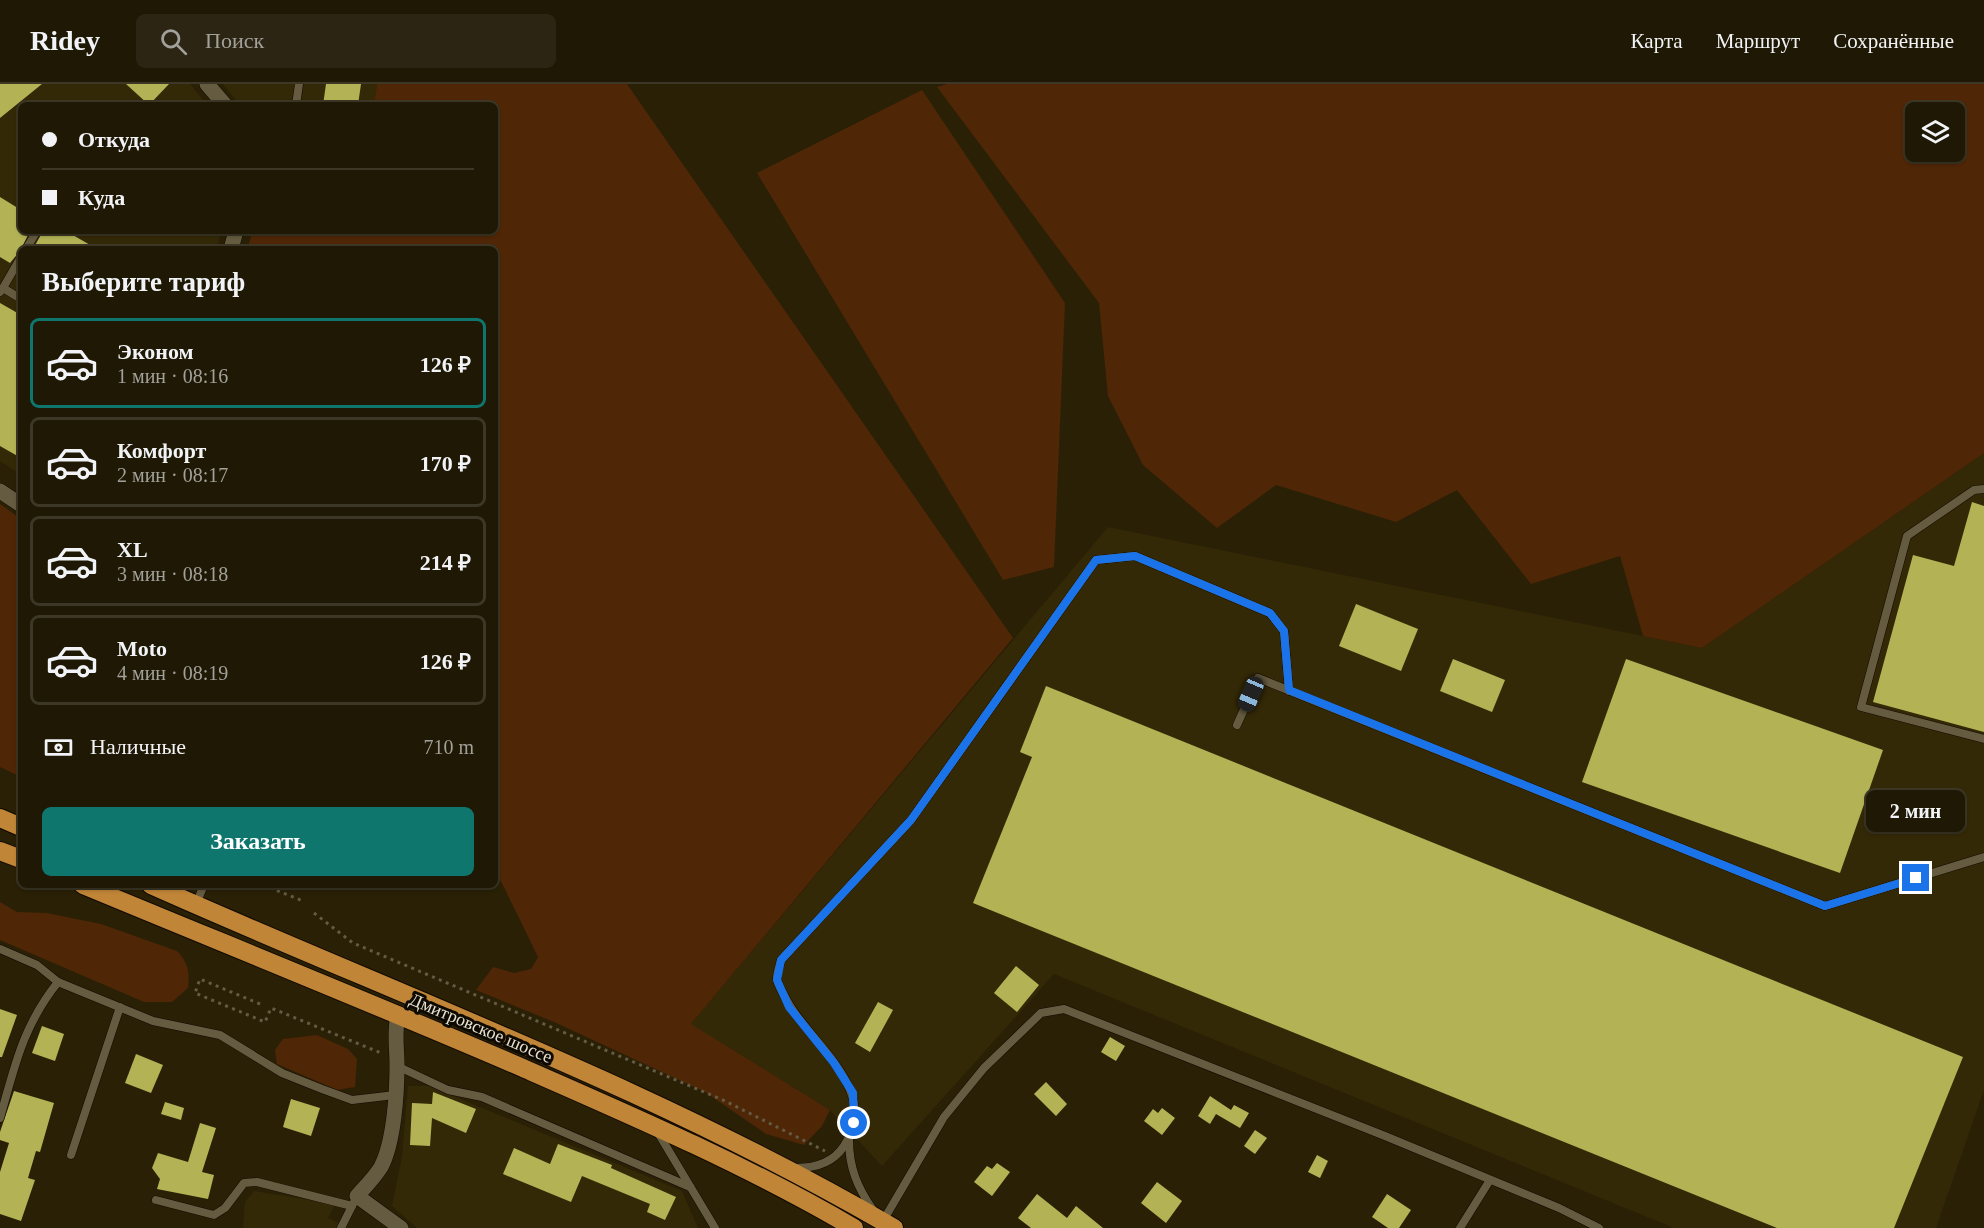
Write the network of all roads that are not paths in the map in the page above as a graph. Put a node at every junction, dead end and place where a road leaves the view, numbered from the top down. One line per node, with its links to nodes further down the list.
1 (207, 84): 3 (street)
2 (299, 84): 4 (lane)
3 (222, 102)
4 (296, 102)
5 (18, 262): 6 (lane)
6 (1, 290): 7 (lane)
7 (18, 298)
8 (1984, 489): 13 (lane)
9 (0, 491): 10 (street)
10 (18, 503)
11 (1289, 690): 12 (lane); 18 (lane); 31 (lane)
12 (1237, 725)
13 (1984, 739)
14 (0, 818): 15 (highway)
15 (18, 826)
16 (0, 850): 17 (highway)
17 (18, 858)
18 (1984, 858)
19 (90, 888): 26 (highway, Дмитровское шоссе)
20 (158, 888): 22 (highway, Дмитровское шоссе)
21 (203, 888): 22 (lane)
22 (196, 904): 33 (highway, Дмитровское шоссе)
23 (0, 950): 24 (lane)
24 (58, 982): 25 (lane); 29 (lane)
25 (120, 1007): 28 (lane); 32 (lane)
26 (398, 1015): 27 (street); 30 (highway, Дмитровское шоссе)
27 (397, 1063): 28 (street); 35 (lane)
28 (395, 1095): 37 (street)
29 (0, 1118)
30 (654, 1127): 35 (lane); 42 (highway, Дмитровское шоссе)
31 (849, 1140): 33 (lane); 38 (lane)
32 (71, 1155)
33 (786, 1169): 38 (highway, Дмитровское шоссе)
34 (1490, 1180): 38 (lane); 43 (lane); 44 (lane)
35 (690, 1187): 41 (lane)
36 (156, 1200): 37 (lane)
37 (354, 1201): 39 (lane); 40 (street)
38 (885, 1223)
39 (341, 1228)
40 (401, 1228)
41 (715, 1228)
42 (854, 1228)
43 (1460, 1228)
44 (1599, 1228)

